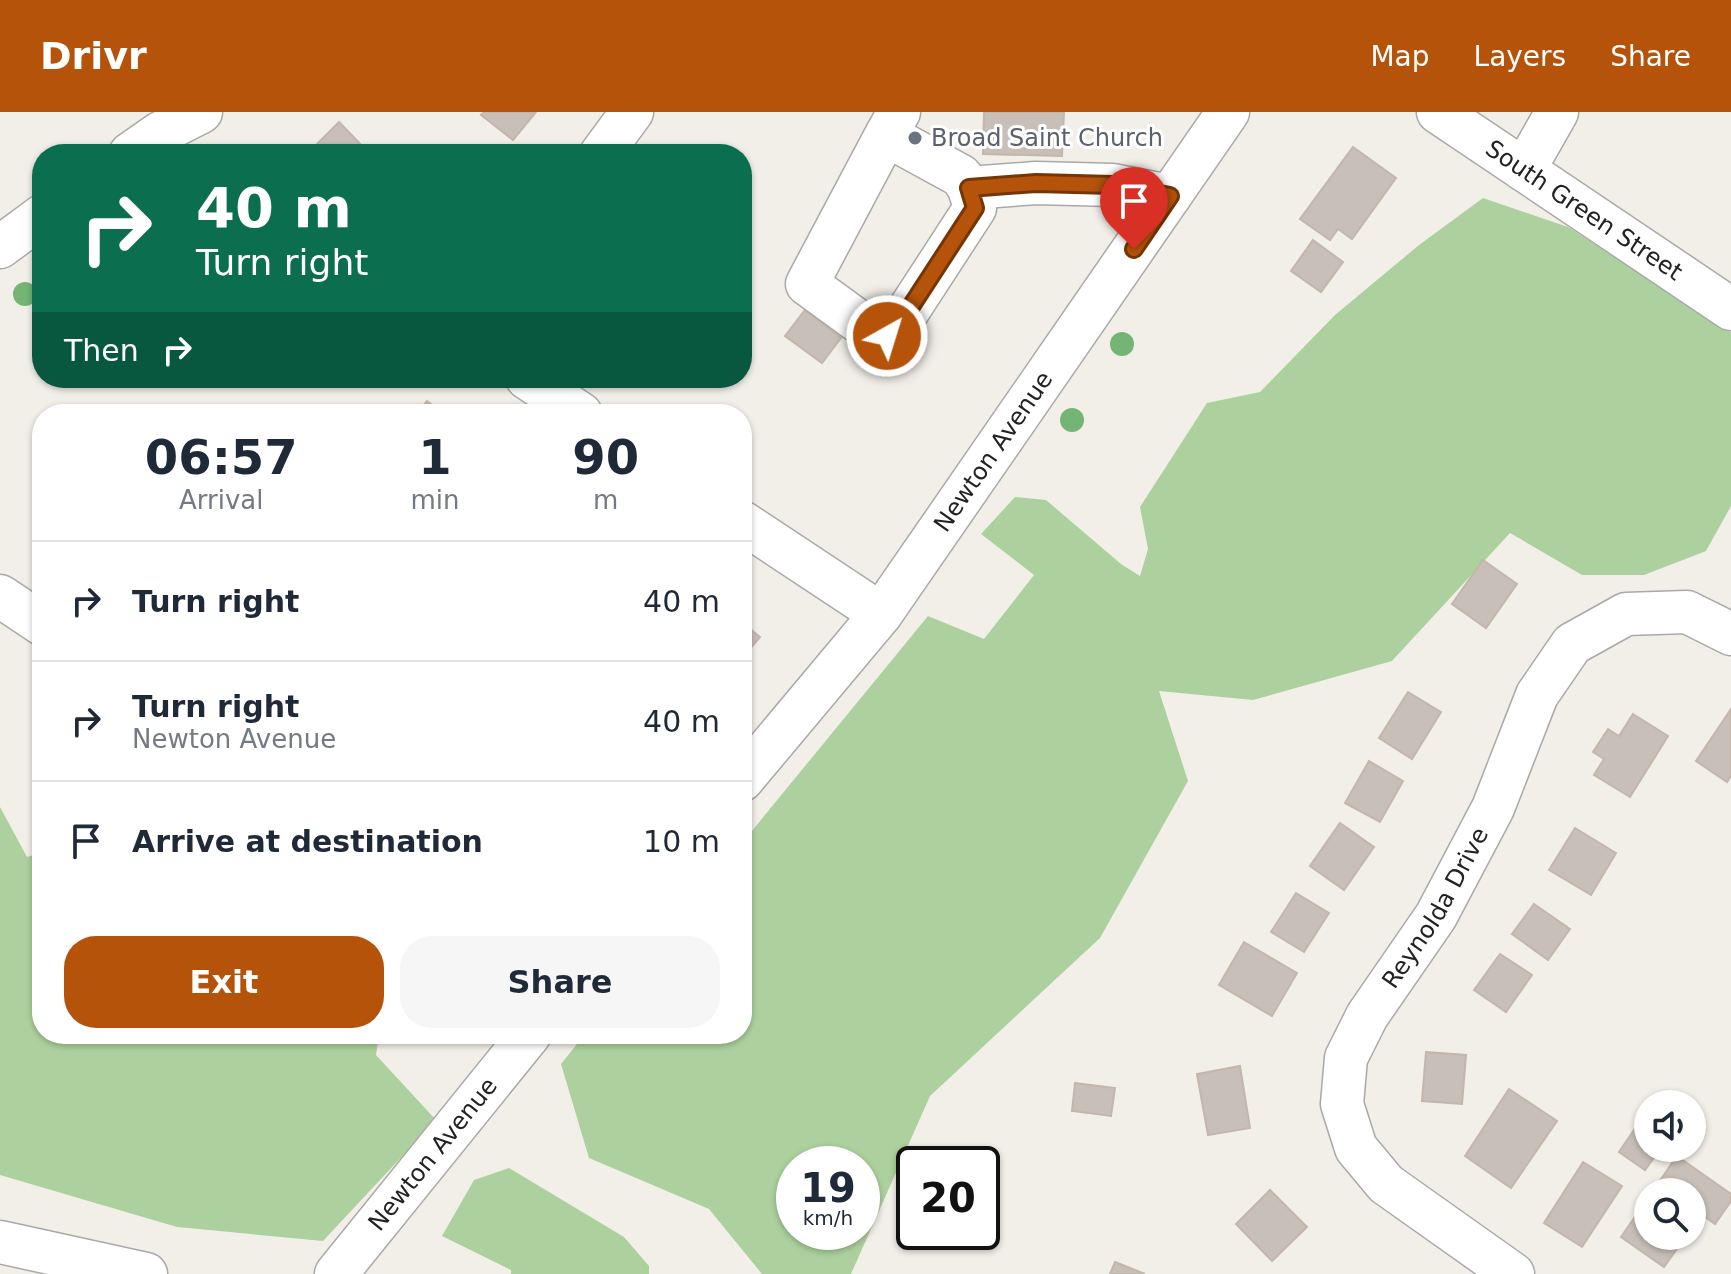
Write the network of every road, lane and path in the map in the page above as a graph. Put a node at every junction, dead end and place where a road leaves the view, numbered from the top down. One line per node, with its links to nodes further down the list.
1 (201, 112): 7 (street)
2 (632, 112): 8 (street)
3 (1228, 112): 11 (street, Newton Avenue)
4 (1438, 112): 9 (street, South Green Street)
5 (1557, 112): 9 (street)
6 (892, 123): 10 (street); 10 (street)
7 (160, 138)
8 (608, 144)
9 (1524, 170): 14 (street, South Green Street)
10 (969, 188): 11 (street)
11 (1170, 196): 19 (street, Newton Avenue)
12 (32, 223): 13 (street)
13 (0, 247)
14 (1731, 309)
15 (542, 388): 16 (street)
16 (566, 404)
17 (752, 529): 19 (street)
18 (0, 596): 20 (street)
19 (881, 614): 22 (street, Newton Avenue)
20 (32, 617)
21 (1731, 634): 27 (street, Reynolda Drive)
22 (752, 768)
23 (522, 1044): 26 (street, Newton Avenue)
24 (0, 1242): 25 (street)
25 (146, 1274)
26 (336, 1274)
27 (1513, 1274)

